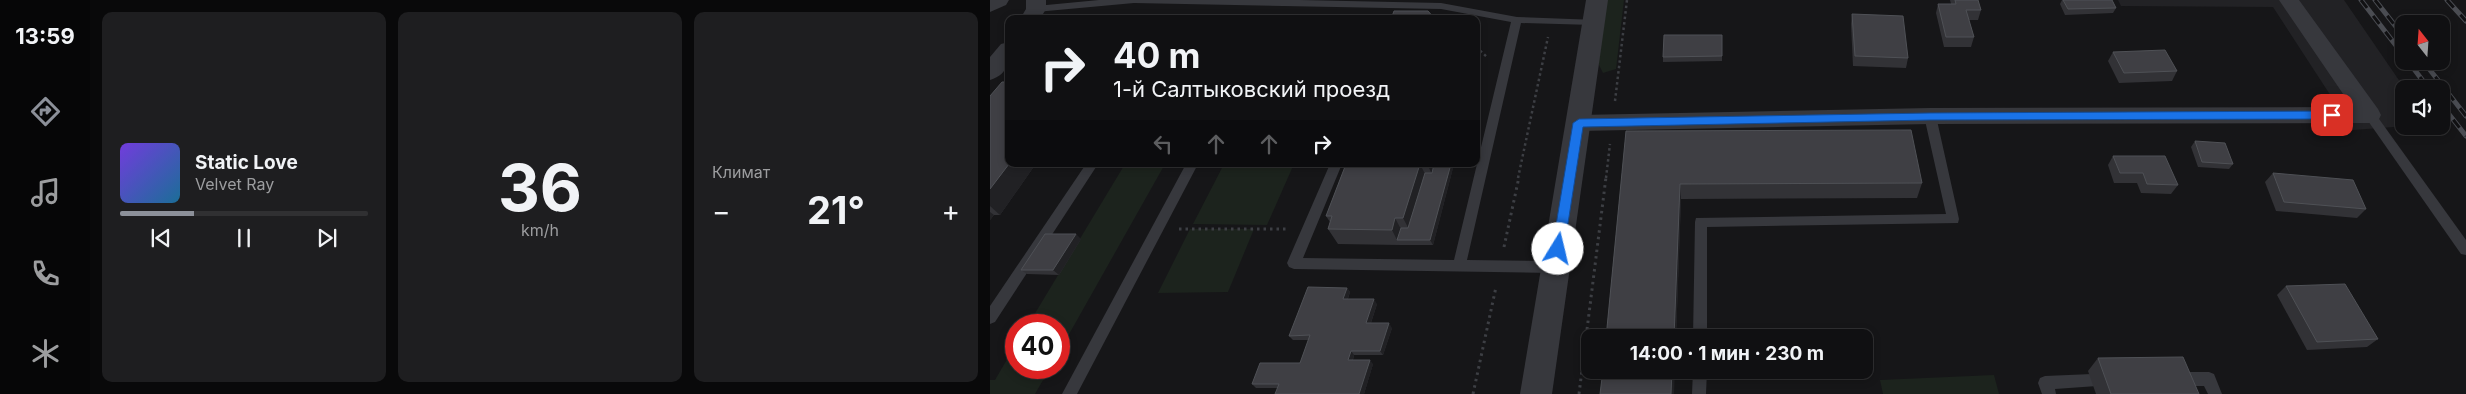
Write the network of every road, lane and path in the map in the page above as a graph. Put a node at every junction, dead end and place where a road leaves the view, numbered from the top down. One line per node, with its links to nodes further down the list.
1 (999, 0): 4 (street)
2 (1627, 0): 13 (path)
3 (2289, 0): 11 (street)
4 (990, 5)
5 (1034, 9): 7 (lane)
6 (1595, 11): 8 (lane); 14 (street)
7 (1517, 20): 8 (lane); 21 (lane)
8 (1551, 21): 22 (path)
9 (1005, 54): 10 (street)
10 (990, 72)
11 (2370, 115): 12 (street); 20 (lane)
12 (1930, 116): 13 (street); 25 (lane)
13 (1612, 122): 14 (street); 32 (path)
14 (1579, 123): 23 (street)
15 (1090, 167): 24 (lane)
16 (1190, 167): 18 (lane)
17 (1335, 167): 19 (lane)
18 (1159, 228): 19 (path); 29 (lane)
19 (1309, 228): 21 (lane)
20 (2466, 250)
21 (1459, 265): 22 (lane)
22 (1500, 266): 23 (lane); 30 (path)
23 (1555, 267): 31 (street)
24 (990, 318)
25 (1700, 329)
26 (1700, 379): 33 (lane)
27 (2174, 379): 35 (lane)
28 (2092, 382): 34 (lane)
29 (1069, 394)
30 (1473, 394)
31 (1536, 394)
32 (1578, 394)
33 (1699, 394)
34 (2048, 394)
35 (2215, 394)

